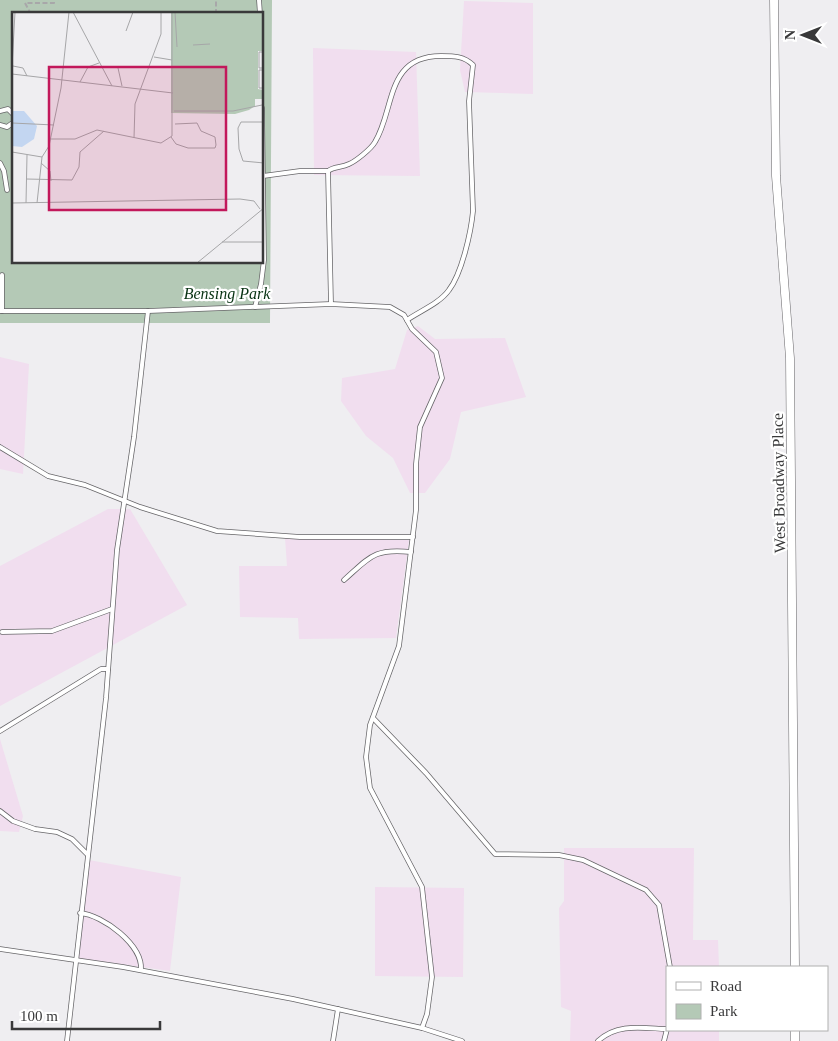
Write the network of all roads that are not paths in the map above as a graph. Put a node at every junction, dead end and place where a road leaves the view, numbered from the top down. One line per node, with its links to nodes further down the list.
1 (774, 0): 34 (street, West Broadway Place)
2 (0, 104): 3 (lane)
3 (1, 110): 4 (lane)
4 (12, 113)
5 (12, 123): 6 (lane)
6 (0, 125)
7 (0, 163): 10 (lane)
8 (328, 171): 9 (lane); 13 (lane); 17 (lane)
9 (264, 176)
10 (7, 190)
11 (264, 264): 14 (lane)
12 (2, 275): 15 (lane)
13 (331, 304): 14 (lane); 17 (lane)
14 (255, 307): 16 (lane)
15 (1, 311): 16 (lane)
16 (148, 311): 19 (lane)
17 (407, 320): 20 (lane)
18 (0, 447): 19 (lane)
19 (124, 499): 20 (lane); 23 (lane)
20 (413, 537): 21 (lane)
21 (411, 552): 22 (lane); 26 (lane)
22 (344, 580)
23 (112, 609): 24 (lane); 25 (lane)
24 (2, 632)
25 (108, 669): 27 (lane); 29 (lane)
26 (373, 718): 33 (lane); 37 (lane)
27 (0, 730)
28 (0, 811): 29 (lane)
29 (87, 854): 30 (lane)
30 (80, 913): 32 (lane); 35 (lane)
31 (0, 949): 32 (lane)
32 (74, 960): 35 (lane); 39 (lane)
33 (670, 966)
34 (795, 966)
35 (141, 970): 36 (lane)
36 (338, 1009): 37 (lane); 40 (lane)
37 (422, 1028): 41 (lane)
38 (666, 1028): 42 (lane)
39 (67, 1041)
40 (333, 1041)
41 (462, 1041)
42 (598, 1041)

